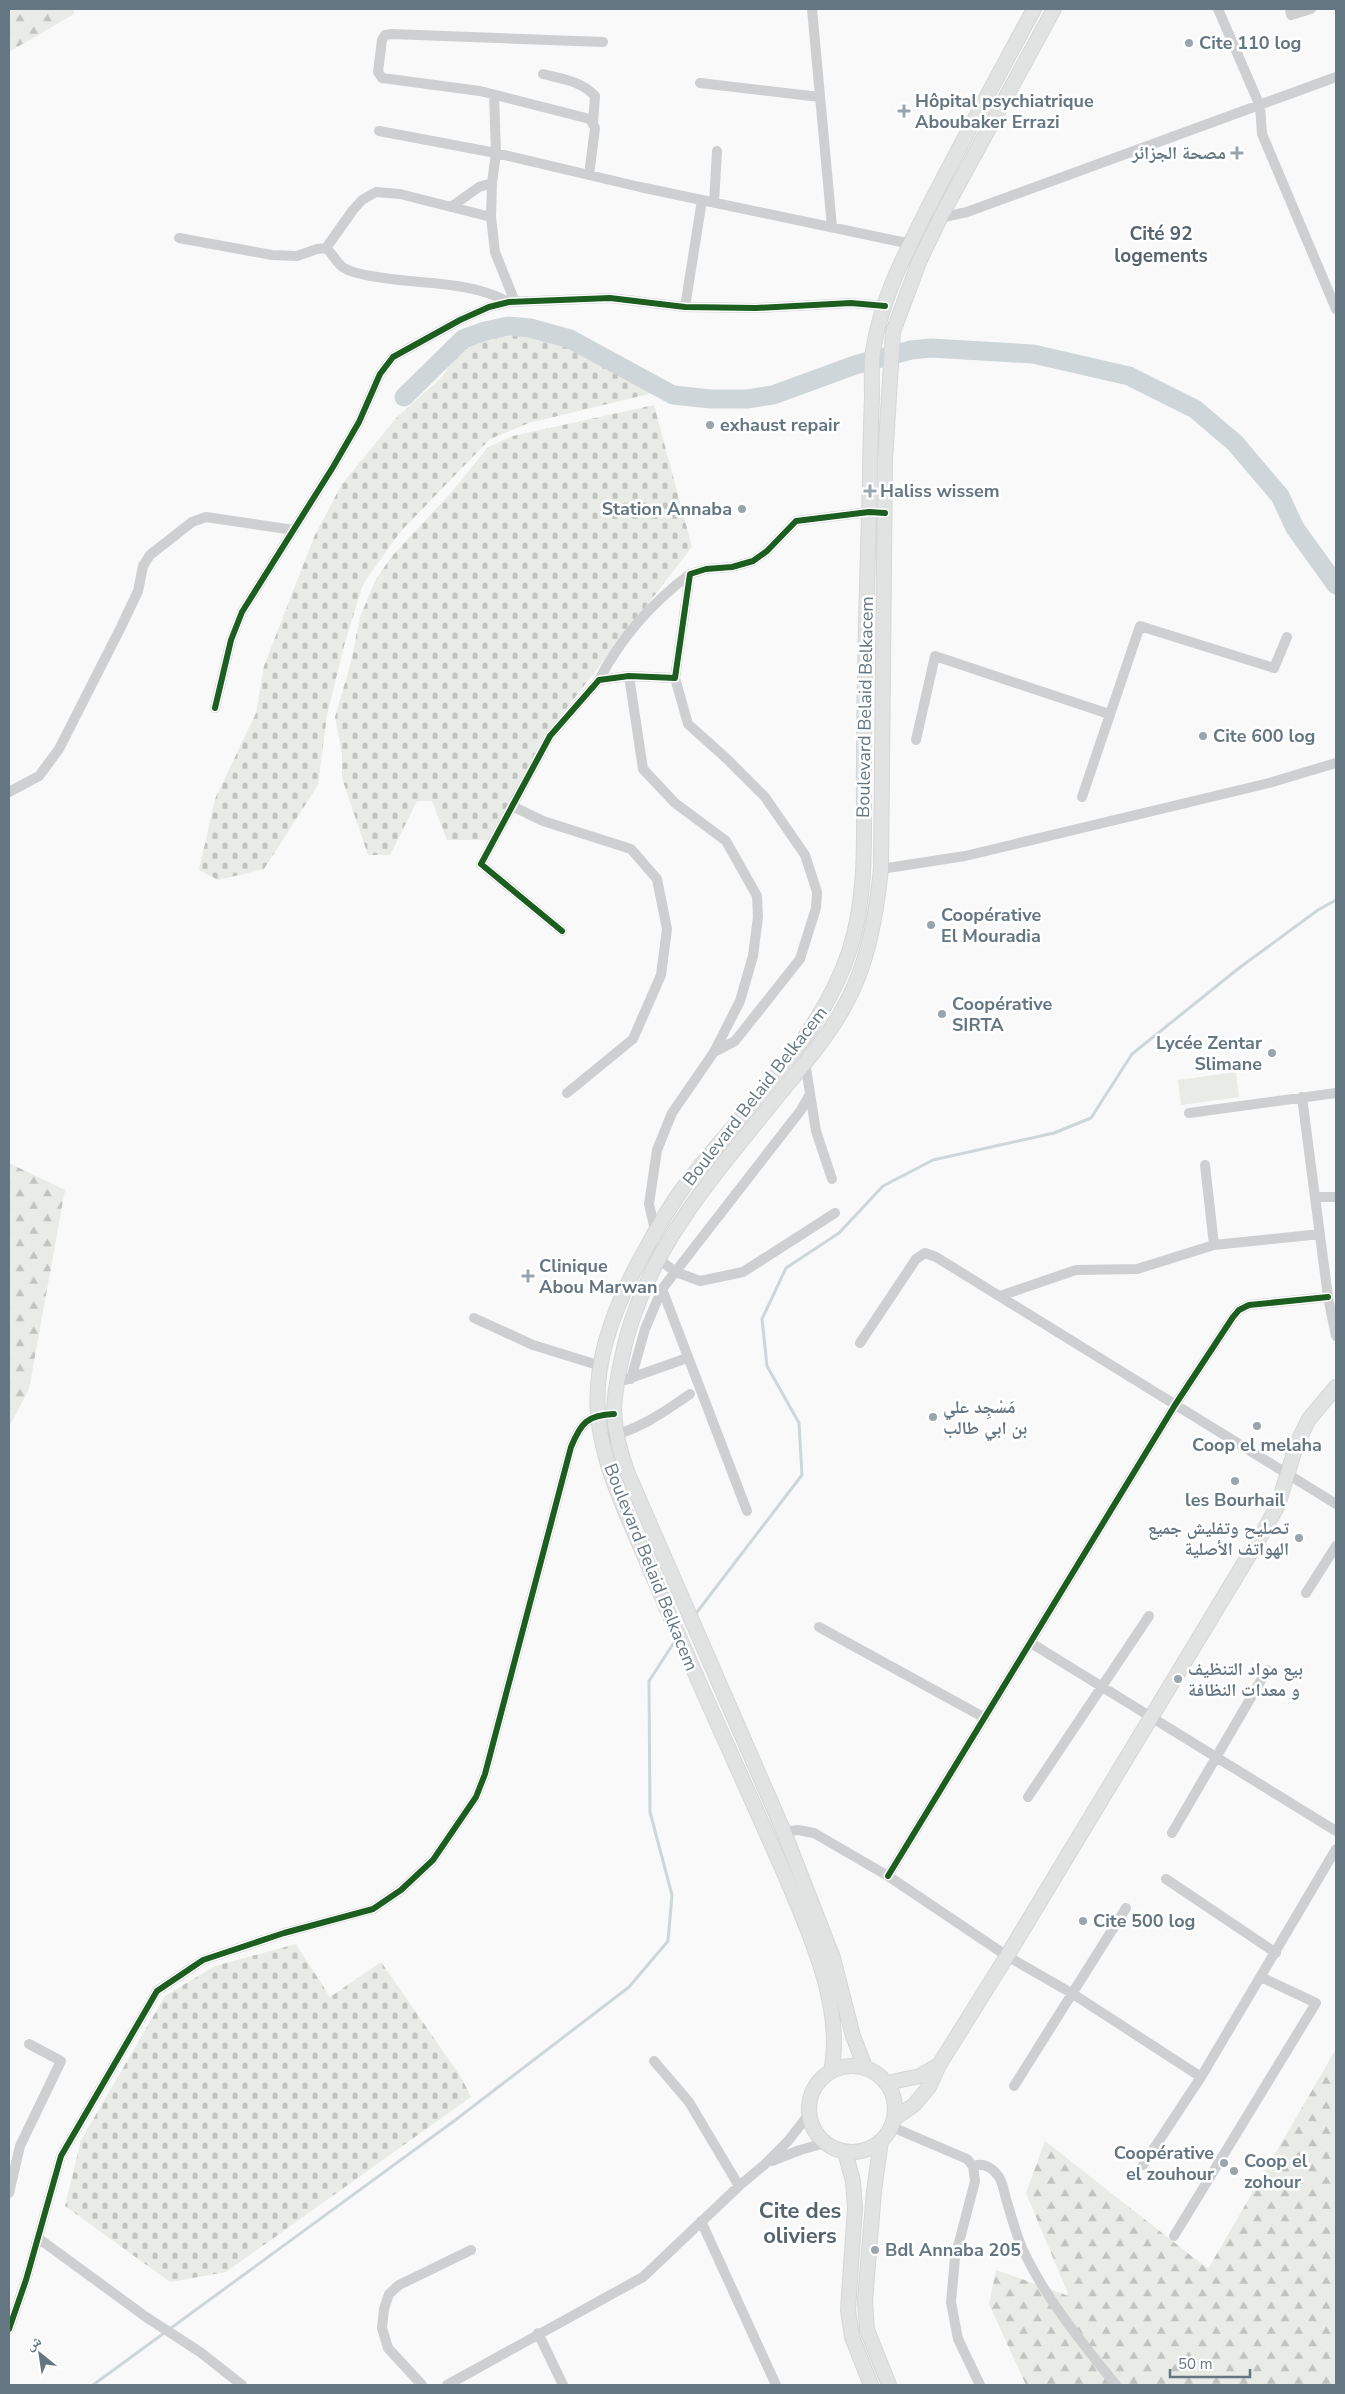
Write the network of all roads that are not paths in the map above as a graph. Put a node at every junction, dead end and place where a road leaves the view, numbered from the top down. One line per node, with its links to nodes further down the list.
1 (812, 9): 12 (street)
2 (1034, 9): 24 (main road, Boulevard Belaid Belkacem)
3 (1054, 9): 25 (main road, Boulevard Belaid Belkacem)
4 (1218, 9): 13 (street)
5 (1290, 9): 6 (street)
6 (1311, 9)
7 (602, 42): 11 (street)
8 (544, 74): 14 (street)
9 (1336, 77): 13 (street)
10 (700, 83): 12 (street)
11 (494, 95): 14 (street); 17 (street)
12 (820, 97): 26 (street)
13 (1260, 106): 25 (street); 33 (street)
14 (593, 123): 18 (street)
15 (379, 131): 17 (street)
16 (717, 151): 21 (street)
17 (496, 153): 18 (street); 19 (street)
18 (589, 175): 20 (street)
19 (492, 183): 22 (street); 23 (street)
20 (702, 200): 21 (street); 32 (street)
21 (714, 203): 26 (street)
22 (451, 207): 23 (street); 29 (street)
23 (491, 217): 30 (street)
24 (924, 218): 25 (street); 28 (main road, Boulevard Belaid Belkacem)
25 (940, 218): 35 (main road, Boulevard Belaid Belkacem)
26 (832, 227): 28 (street)
27 (179, 238): 29 (street)
28 (911, 244): 31 (main road, Boulevard Belaid Belkacem)
29 (326, 248): 30 (street)
30 (512, 302): 32 (street); 36 (street)
31 (885, 306): 32 (street); 34 (main road, Boulevard Belaid Belkacem)
32 (684, 307)
33 (1336, 308)
34 (869, 512): 35 (street); 37 (street); 63 (main road, Boulevard Belaid Belkacem)
35 (885, 513): 49 (main road, Boulevard Belaid Belkacem)
36 (294, 530): 42 (street); 46 (street)
37 (690, 574): 40 (street); 41 (street)
38 (1287, 637): 43 (street)
39 (628, 676): 40 (street); 41 (street); 51 (street)
40 (675, 678): 51 (street)
41 (598, 680): 48 (street)
42 (215, 708)
43 (1109, 714): 44 (street); 47 (street)
44 (916, 740)
45 (1336, 763): 49 (street)
46 (9, 792)
47 (1082, 797)
48 (512, 806): 50 (street); 54 (street)
49 (881, 869): 52 (main road, Boulevard Belaid Belkacem)
50 (562, 931)
51 (714, 1052): 63 (street)
52 (805, 1062): 55 (street); 66 (main road, Boulevard Belaid Belkacem)
53 (1336, 1092): 56 (street)
54 (567, 1093)
55 (810, 1094): 59 (street); 67 (street)
56 (1302, 1097): 57 (street); 61 (street)
57 (1189, 1112)
58 (1205, 1166): 65 (street)
59 (832, 1179)
60 (1336, 1196): 61 (street)
61 (1315, 1197): 64 (street)
62 (835, 1214): 67 (street)
63 (655, 1230): 75 (main road, Boulevard Belaid Belkacem)
64 (1320, 1234): 65 (street); 70 (street)
65 (1214, 1245): 69 (street)
66 (658, 1259): 67 (street); 76 (main road, Boulevard Belaid Belkacem)
67 (676, 1272): 68 (street)
68 (662, 1289): 74 (street); 76 (street)
69 (1000, 1296): 73 (street); 79 (street)
70 (1328, 1297): 72 (street); 79 (street)
71 (474, 1318): 75 (street)
72 (1336, 1336)
73 (860, 1343)
74 (687, 1358): 76 (street); 86 (street)
75 (601, 1366): 81 (main road, Boulevard Belaid Belkacem)
76 (624, 1381): 80 (main road, Boulevard Belaid Belkacem)
77 (1336, 1387): 84 (main road)
78 (690, 1394): 82 (street)
79 (1174, 1405): 84 (street); 91 (street)
80 (614, 1414): 81 (street); 82 (main road, Boulevard Belaid Belkacem)
81 (598, 1415): 83 (main road, Boulevard Belaid Belkacem); 129 (street)
82 (617, 1435): 83 (street); 99 (main road, Boulevard Belaid Belkacem)
83 (601, 1438): 113 (main road, Boulevard Belaid Belkacem)
84 (1286, 1475): 85 (street); 94 (main road)
85 (1336, 1504)
86 (747, 1511)
87 (1336, 1546): 88 (street)
88 (1306, 1594)
89 (1149, 1616): 93 (street)
90 (819, 1627): 95 (street)
91 (1031, 1642): 93 (street); 95 (street)
92 (1267, 1670): 96 (street)
93 (1102, 1686): 94 (street); 97 (street)
94 (1151, 1717): 96 (street); 106 (main road)
95 (985, 1718): 102 (street)
96 (1216, 1757): 98 (street); 100 (street)
97 (1028, 1796)
98 (1336, 1831)
99 (784, 1832): 102 (street); 112 (main road, Boulevard Belaid Belkacem)
100 (1172, 1833)
101 (1336, 1849): 105 (street)
102 (888, 1876): 106 (street)
103 (1166, 1879): 105 (street)
104 (1126, 1908): 108 (street)
105 (1276, 1953): 107 (street)
106 (1007, 1956): 108 (street); 111 (main road)
107 (1261, 1977): 114 (street); 128 (street)
108 (1073, 1994): 114 (street); 116 (street)
109 (29, 2044): 126 (street)
110 (654, 2061): 125 (street)
111 (939, 2064): 115 (main road); 118 (main road)
112 (865, 2067): 113 (main road); 115 (main road)
113 (831, 2071): 117 (main road)
114 (1201, 2077): 122 (street)
115 (887, 2083): 118 (main road)
116 (1014, 2086)
117 (809, 2114): 120 (main road); 123 (street)
118 (893, 2123): 119 (main road); 124 (street)
119 (881, 2142): 121 (main road); 139 (main road)
120 (825, 2143): 121 (main road); 123 (street)
121 (845, 2152): 138 (main road)
122 (1143, 2165)
123 (764, 2166): 125 (street)
124 (973, 2166): 140 (street); 141 (street)
125 (739, 2186): 127 (street)
126 (9, 2192)
127 (701, 2221): 132 (street); 137 (street)
128 (1174, 2236)
129 (38, 2238): 131 (street); 133 (street)
130 (471, 2250): 134 (street)
131 (9, 2329)
132 (538, 2333): 135 (street); 136 (street)
133 (242, 2385)
134 (422, 2385)
135 (447, 2385)
136 (563, 2385)
137 (776, 2385)
138 (871, 2385)
139 (889, 2385)
140 (980, 2385)
141 (1116, 2385)

